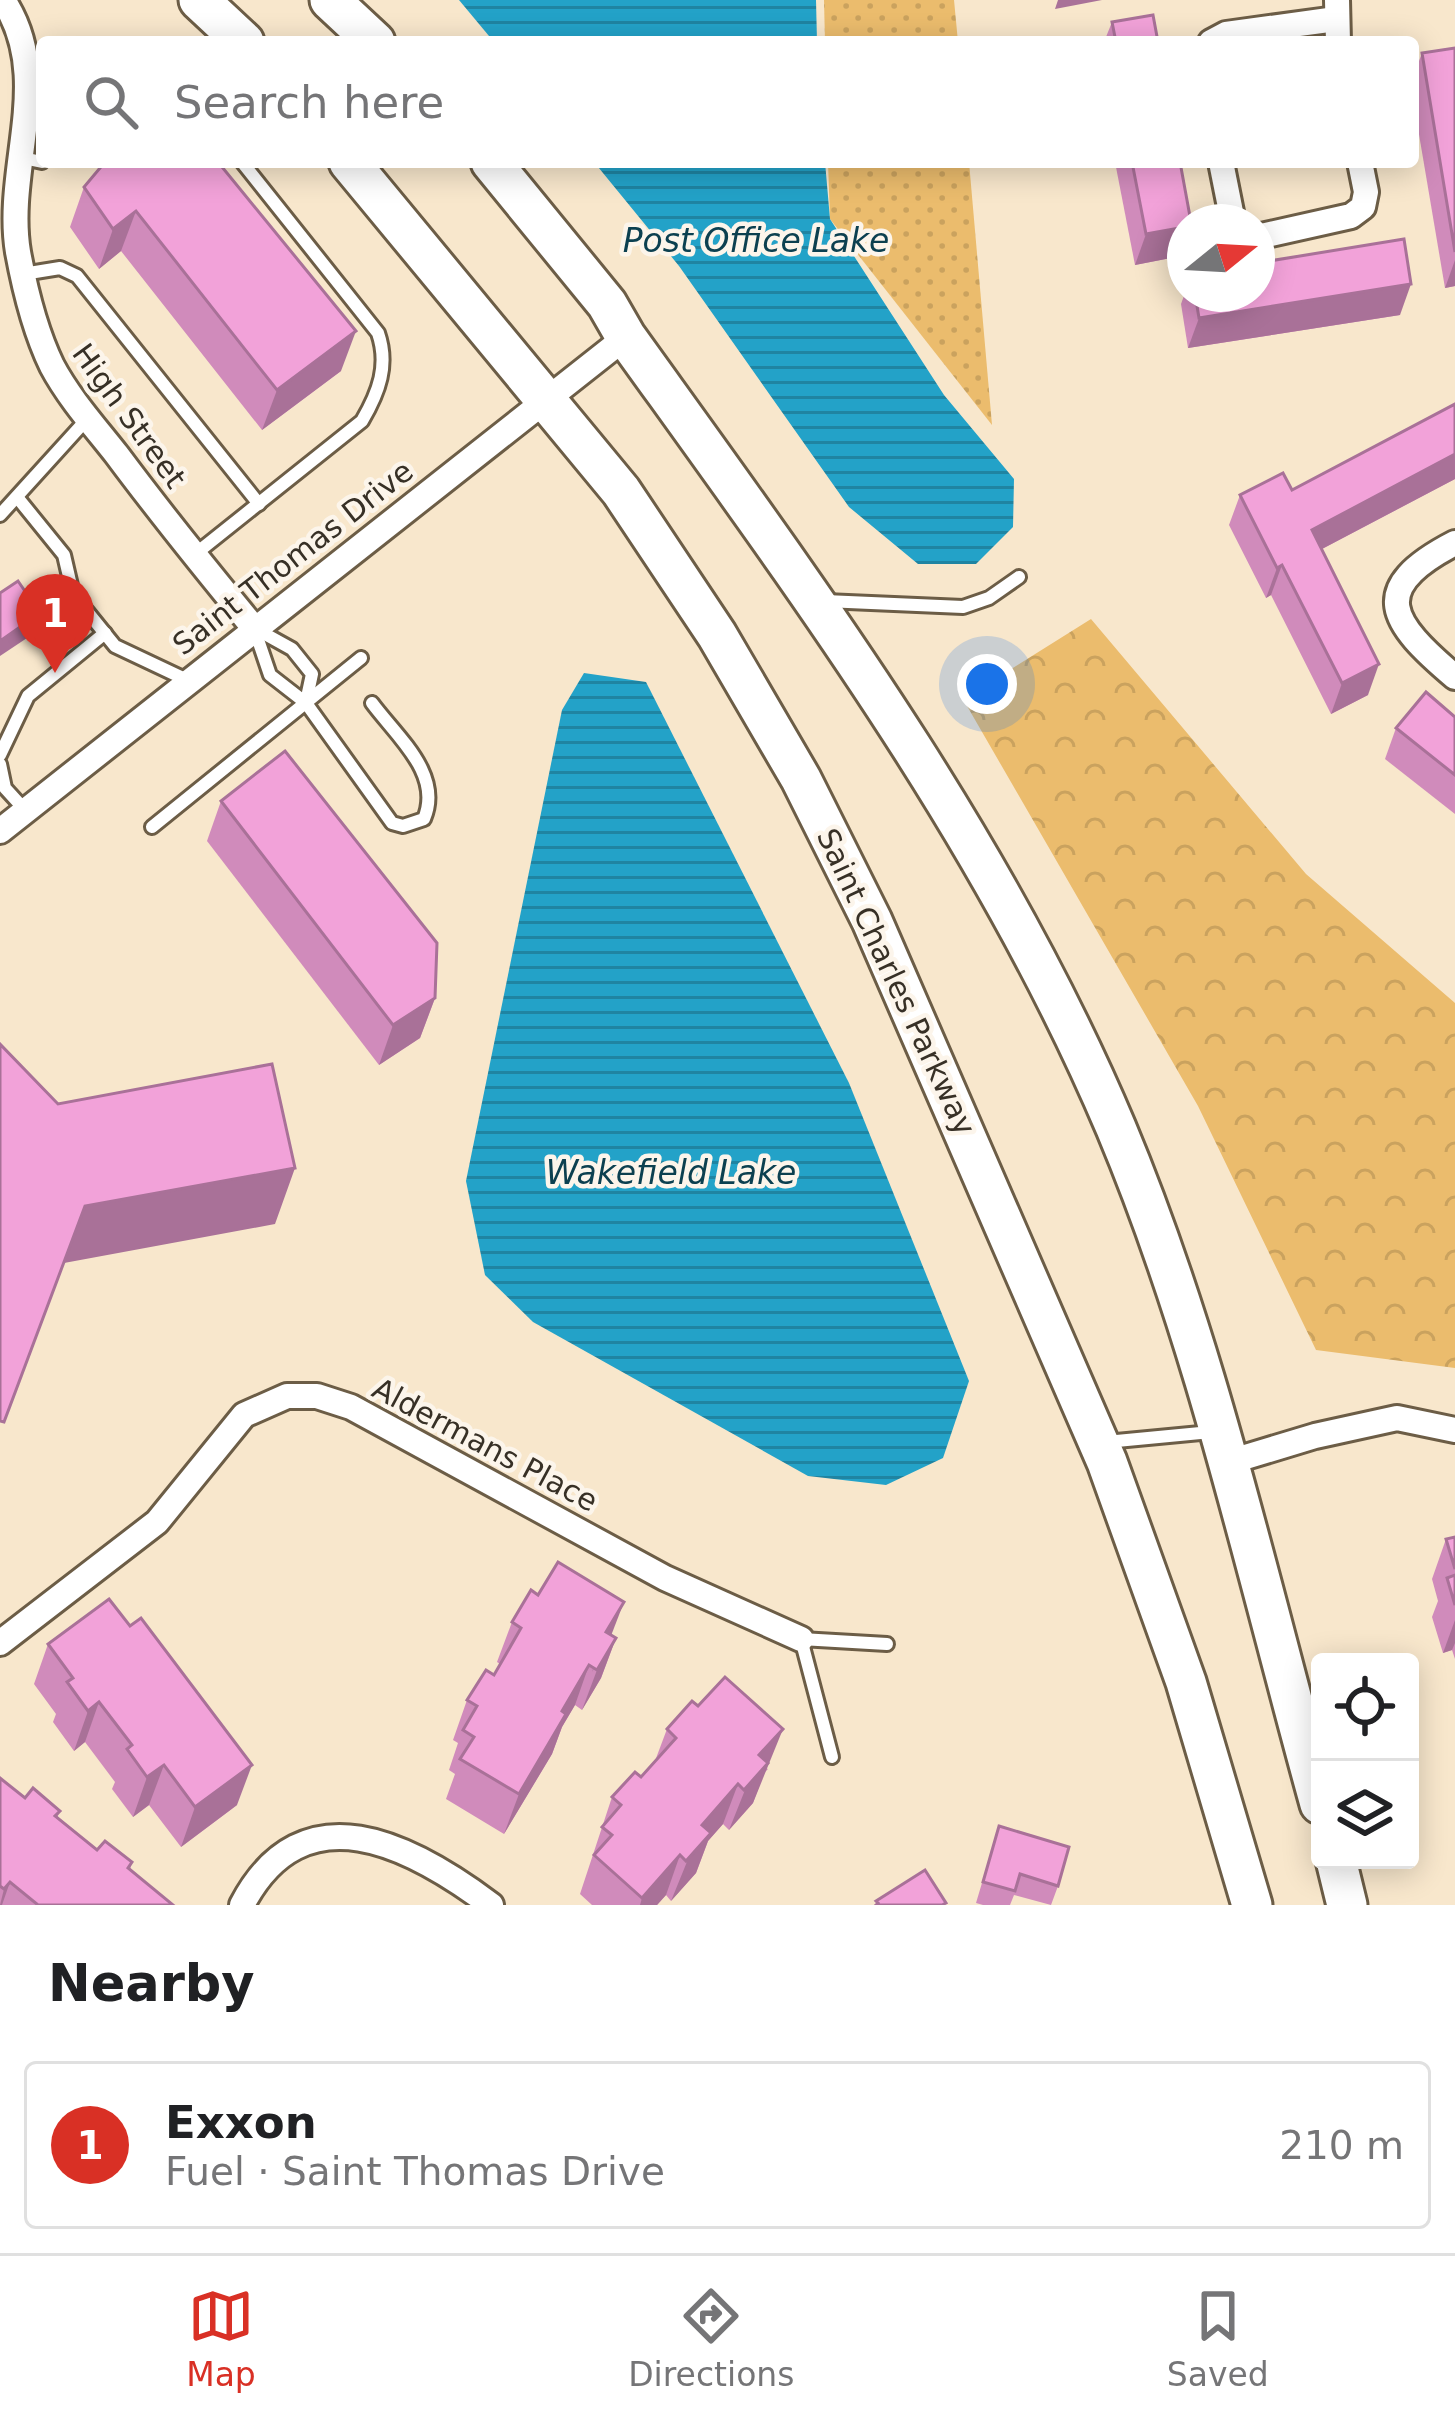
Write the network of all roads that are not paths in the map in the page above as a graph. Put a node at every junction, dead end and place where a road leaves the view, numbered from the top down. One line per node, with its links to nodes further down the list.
1 (3, 0): 8 (street, High Street)
2 (199, 0): 5 (main road)
3 (330, 0): 6 (main road)
4 (1337, 20): 7 (street)
5 (238, 36)
6 (369, 36)
7 (1222, 36)
8 (36, 141)
9 (36, 168): 17 (street, High Street)
10 (247, 168): 22 (lane)
11 (355, 168): 19 (main road, Saint Charles Parkway)
12 (496, 168): 18 (main road)
13 (1222, 168): 15 (street)
14 (1361, 168): 16 (street)
15 (1230, 204)
16 (1275, 233)
17 (23, 274): 20 (street, High Street); 22 (lane)
18 (626, 337): 19 (street, Saint Thomas Drive); 27 (main road)
19 (546, 397): 28 (street, Saint Thomas Drive); 40 (main road, Saint Charles Parkway)
20 (88, 418): 21 (lane); 25 (street, High Street)
21 (17, 497): 23 (lane); 29 (lane)
22 (259, 504): 25 (lane)
23 (0, 515)
24 (1455, 543): 31 (street)
25 (194, 554): 28 (street, High Street)
26 (1019, 577): 27 (lane)
27 (817, 601): 41 (main road)
28 (254, 628): 32 (street, Saint Thomas Drive); 34 (lane); 34 (lane)
29 (105, 633): 32 (lane); 35 (lane)
30 (361, 658): 34 (lane)
31 (1455, 677)
32 (187, 680): 36 (street, Saint Thomas Drive)
33 (372, 703): 34 (lane)
34 (306, 704): 37 (lane)
35 (0, 759): 36 (lane)
36 (25, 810): 38 (street, Saint Thomas Drive)
37 (152, 827)
38 (0, 831)
39 (1455, 1430): 41 (street)
40 (1098, 1443): 41 (lane); 50 (main road, Saint Charles Parkway)
41 (1224, 1446): 46 (main road)
42 (800, 1639): 43 (street, Aldermans Place); 44 (lane); 45 (lane)
43 (0, 1642)
44 (887, 1644)
45 (832, 1757)
46 (1311, 1770)
47 (1338, 1869): 51 (main road)
48 (242, 1905): 49 (street)
49 (491, 1905)
50 (1252, 1905)
51 (1347, 1905)

